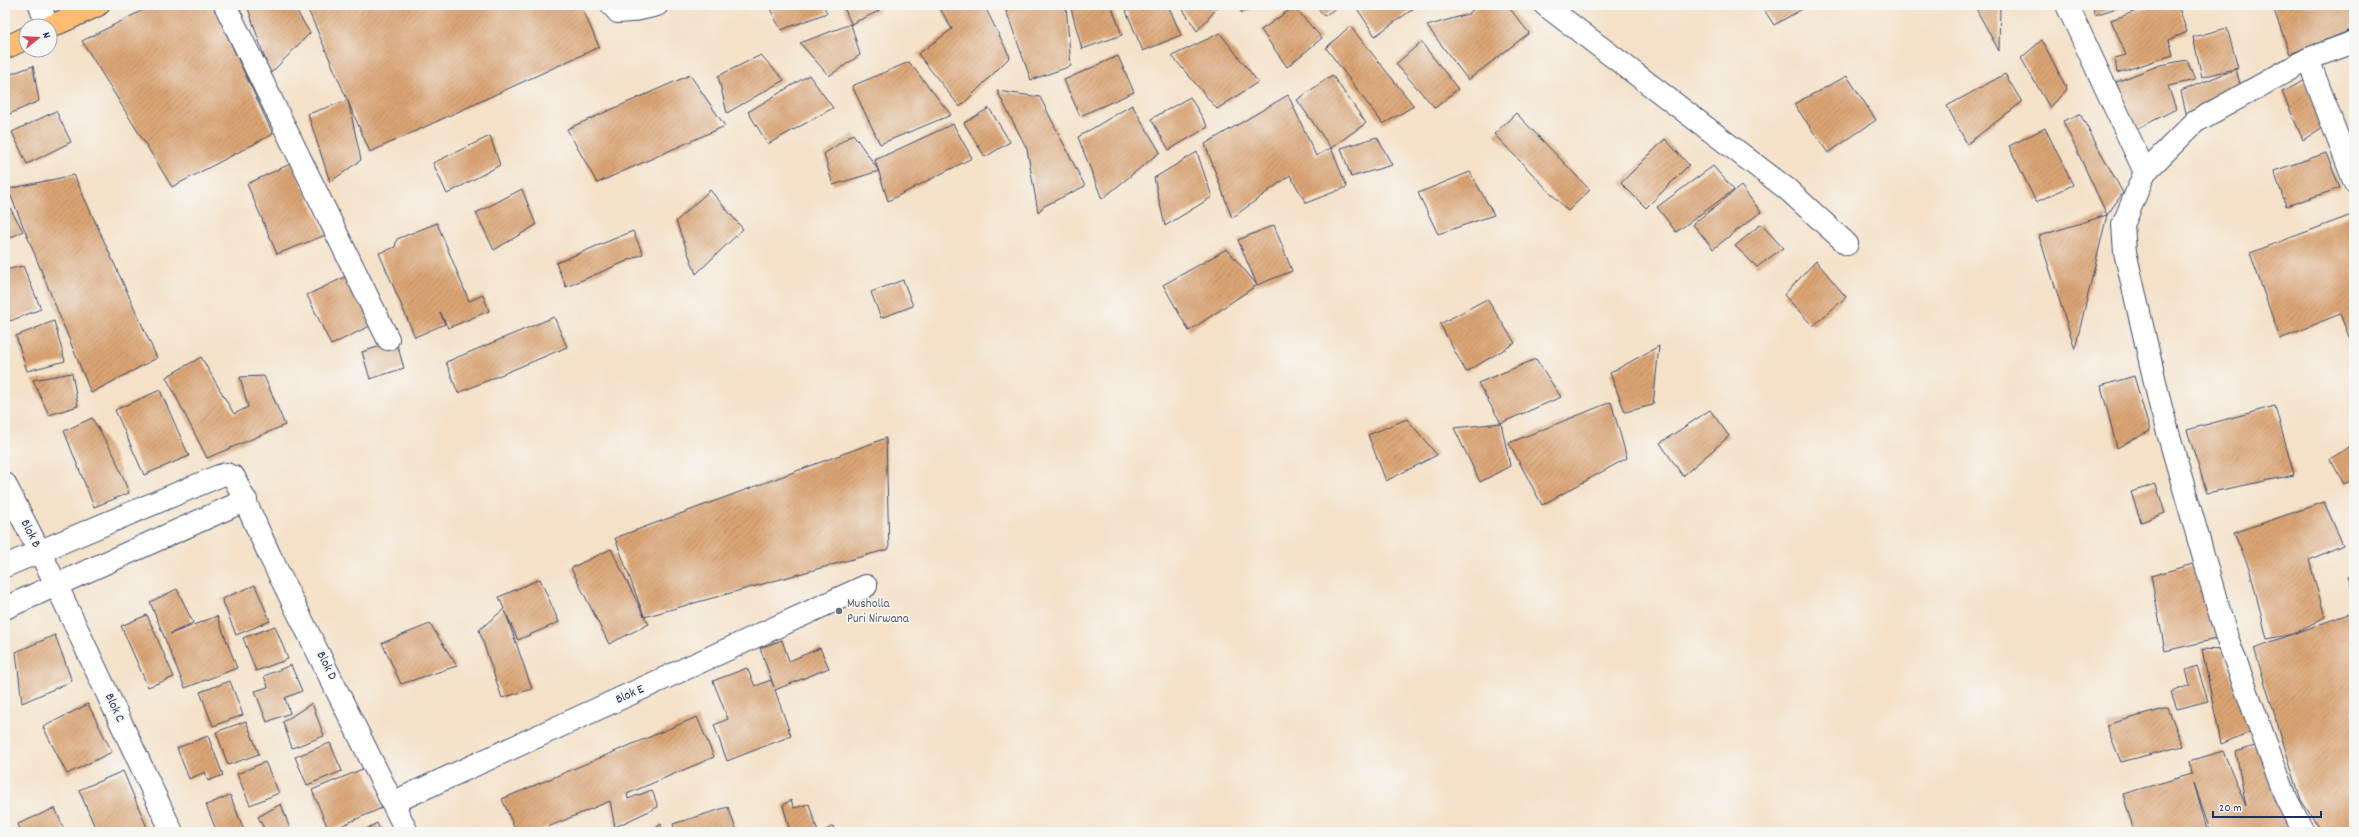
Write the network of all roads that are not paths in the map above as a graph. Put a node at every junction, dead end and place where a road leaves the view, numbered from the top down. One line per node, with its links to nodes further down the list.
1 (40, 5): 8 (street)
2 (98, 5): 9 (main road)
3 (225, 5): 17 (street)
4 (612, 5): 5 (street)
5 (657, 5)
6 (1545, 5): 16 (street)
7 (2067, 5): 14 (street)
8 (44, 18)
9 (58, 23)
10 (18, 42): 12 (main road)
11 (2354, 42): 13 (street)
12 (5, 48)
13 (2308, 59): 14 (street); 15 (street)
14 (2145, 172): 28 (street)
15 (2354, 181)
16 (1847, 244)
17 (388, 339)
18 (5, 484): 20 (street, Blok B)
19 (246, 500): 20 (street, Blok D); 22 (street); 25 (street, Blok D)
20 (38, 551): 21 (street); 22 (street, Blok B)
21 (5, 566)
22 (56, 584): 24 (street); 26 (street, Blok C)
23 (866, 586): 25 (street, Blok E)
24 (5, 608)
25 (394, 802): 27 (street, Blok D)
26 (172, 832)
27 (408, 832)
28 (2303, 832)

